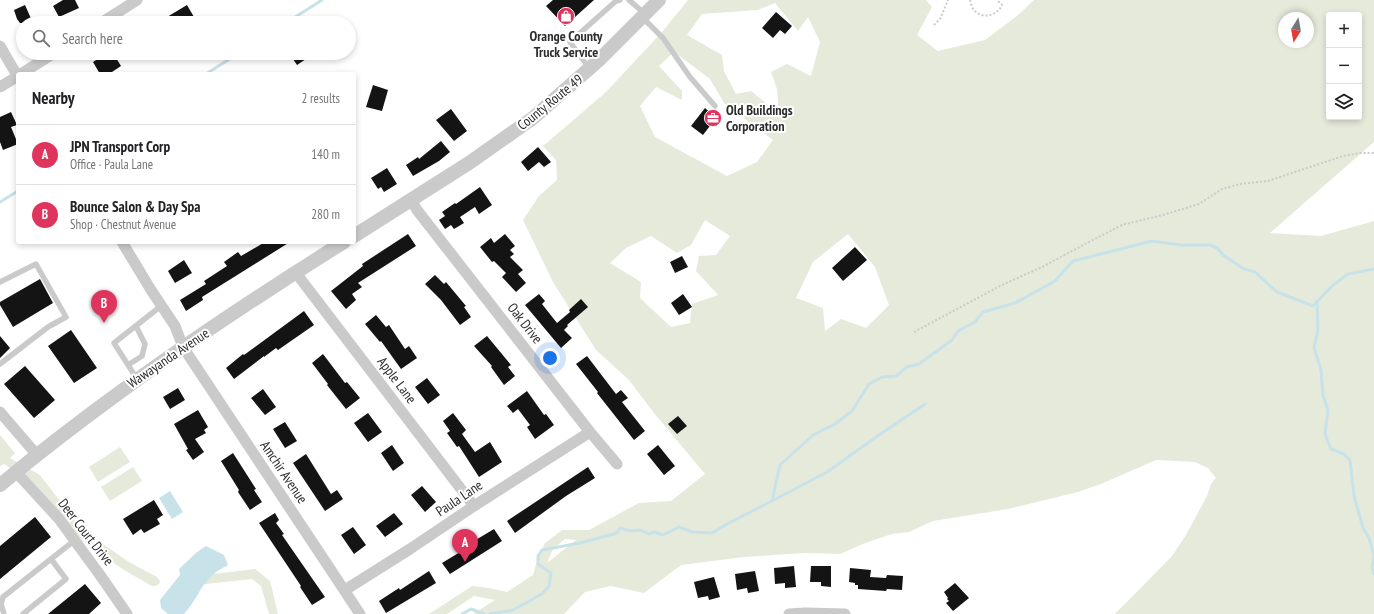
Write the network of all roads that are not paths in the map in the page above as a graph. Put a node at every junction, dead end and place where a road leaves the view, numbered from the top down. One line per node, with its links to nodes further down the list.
1 (137, 0): 5 (street)
2 (620, 0): 9 (lane)
3 (629, 0): 6 (lane)
4 (659, 0): 6 (street, County Route 49)
5 (112, 16)
6 (643, 16): 9 (street, County Route 49); 14 (lane)
7 (0, 46): 11 (street)
8 (43, 60): 10 (street)
9 (590, 69): 15 (street, County Route 49)
10 (24, 72)
11 (16, 73)
12 (16, 77): 13 (street)
13 (0, 87)
14 (715, 106)
15 (411, 200): 16 (street); 28 (street, Oak Drive)
16 (356, 235)
17 (123, 244): 21 (street, Amchir Avenue)
18 (341, 244): 19 (street, Wawayanda Avenue)
19 (296, 273): 23 (street, Wawayanda Avenue); 33 (street, Apple Lane)
20 (0, 282): 24 (lane)
21 (161, 306): 22 (lane); 23 (street, Amchir Avenue)
22 (136, 326): 25 (lane); 25 (lane)
23 (183, 347): 26 (street, Wawayanda Avenue); 36 (street, Amchir Avenue)
24 (0, 364)
25 (128, 365): 26 (lane)
26 (137, 379): 29 (street, Wawayanda Avenue)
27 (0, 412): 29 (street)
28 (590, 432): 30 (street, Oak Drive); 33 (street, Paula Lane)
29 (37, 455): 31 (street, Wawayanda Avenue)
30 (617, 464)
31 (16, 472): 32 (street, Wawayanda Avenue); 34 (street, Deer Court Drive)
32 (0, 485)
33 (474, 506): 36 (street, Paula Lane)
34 (75, 540): 35 (lane); 39 (street, Deer Court Drive)
35 (51, 559): 37 (lane); 38 (lane)
36 (345, 590): 40 (street, Amchir Avenue)
37 (4, 614)
38 (23, 614)
39 (127, 614)
40 (360, 614)
41 (789, 614): 42 (street)
42 (845, 614)

